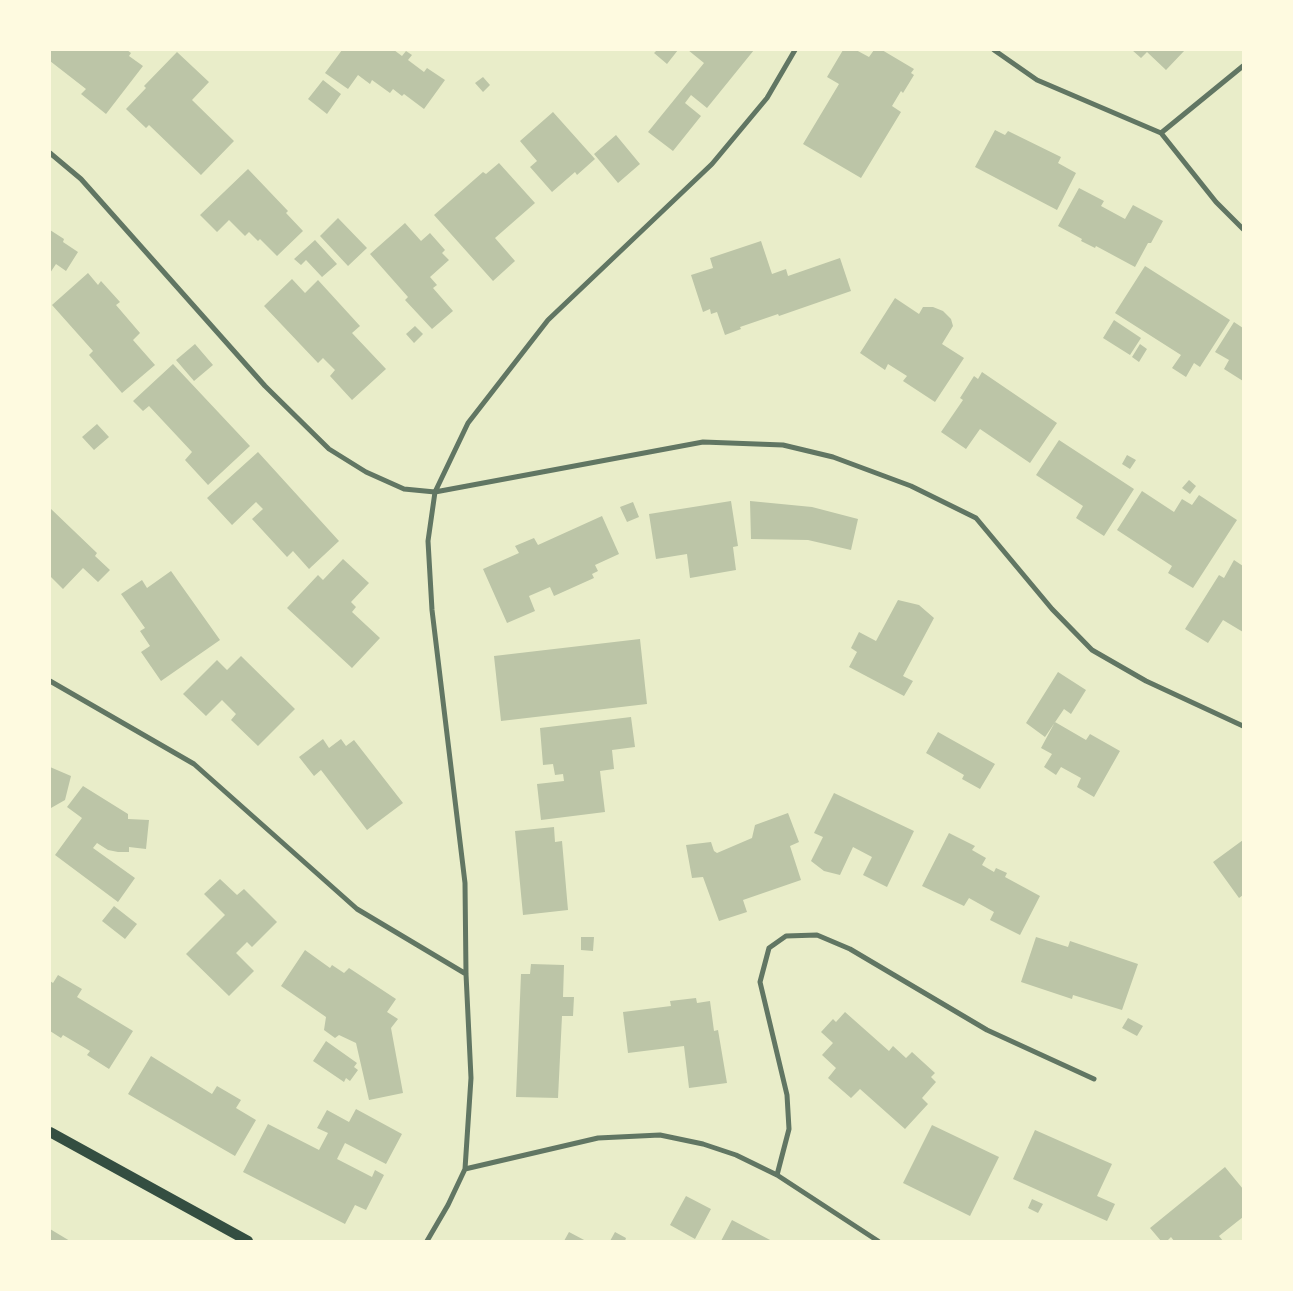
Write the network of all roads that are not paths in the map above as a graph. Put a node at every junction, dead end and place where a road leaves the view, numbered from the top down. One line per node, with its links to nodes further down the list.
1 (795, 50): 7 (street)
2 (994, 50): 4 (street)
3 (1243, 66): 4 (street)
4 (1161, 133): 6 (street)
5 (50, 153): 7 (street)
6 (1243, 229)
7 (435, 492): 9 (street); 10 (street)
8 (50, 681): 10 (street)
9 (1243, 726)
10 (466, 974): 13 (street)
11 (1094, 1079): 14 (street)
12 (50, 1132): 15 (main road)
13 (465, 1169): 14 (street); 16 (street)
14 (777, 1175): 17 (street)
15 (248, 1241)
16 (427, 1241)
17 (878, 1241)

